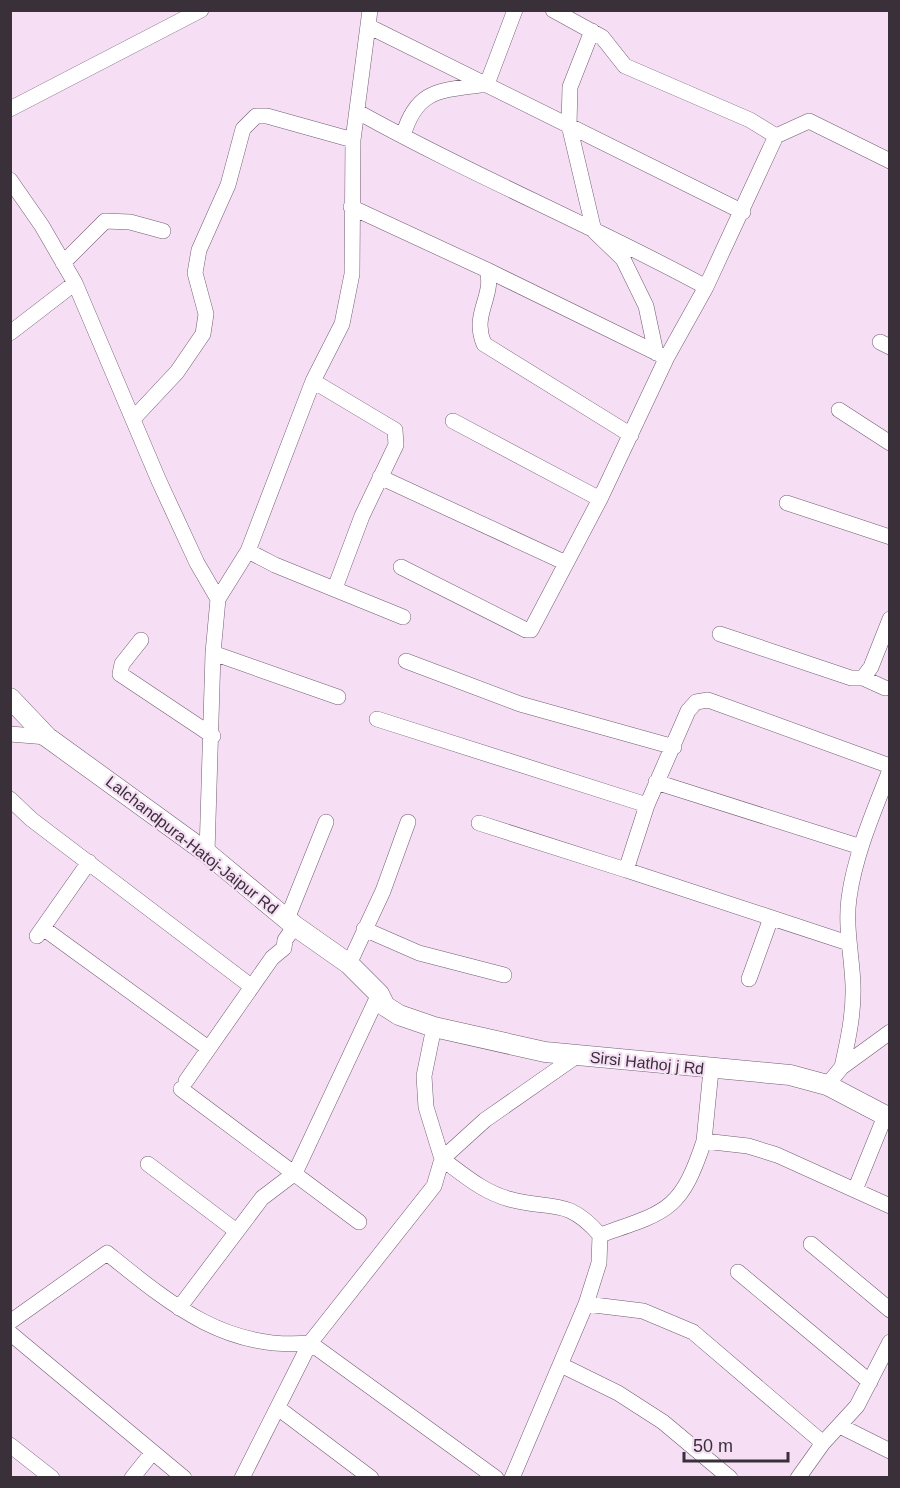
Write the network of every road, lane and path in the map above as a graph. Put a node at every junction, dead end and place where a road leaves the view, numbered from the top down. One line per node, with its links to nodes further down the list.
1 (201, 10): 8 (street)
2 (370, 10): 5 (street)
3 (515, 10): 7 (street)
4 (553, 10): 6 (street)
5 (370, 27): 7 (street); 9 (street)
6 (592, 31): 10 (street); 12 (street)
7 (486, 84): 10 (street); 11 (street)
8 (10, 109)
9 (358, 112): 11 (street); 13 (street)
10 (569, 125): 17 (street); 19 (street)
11 (404, 136): 19 (street)
12 (776, 136): 14 (street); 17 (street)
13 (353, 140): 16 (street); 28 (street)
14 (890, 161)
15 (10, 180): 20 (street)
16 (351, 207): 21 (street); 26 (street)
17 (743, 212): 23 (street)
18 (163, 231): 20 (street)
19 (594, 231): 23 (street); 25 (street)
20 (63, 263): 22 (street)
21 (487, 270): 25 (street); 30 (street)
22 (75, 283): 24 (street); 28 (street)
23 (706, 287): 25 (street)
24 (10, 333)
25 (662, 355): 30 (street)
26 (313, 381): 32 (street); 36 (street)
27 (839, 410): 31 (street)
28 (133, 419): 40 (street)
29 (453, 421): 33 (street)
30 (631, 435): 33 (street)
31 (890, 443)
32 (380, 477): 37 (street); 39 (street)
33 (600, 499): 37 (street)
34 (787, 503): 35 (street)
35 (890, 537)
36 (248, 551): 39 (street); 40 (street)
37 (566, 563): 38 (street)
38 (401, 567)
39 (335, 588): 41 (street)
40 (218, 599): 45 (street)
41 (403, 617)
42 (890, 619): 47 (street)
43 (720, 634): 47 (street)
44 (141, 640): 53 (street)
45 (213, 653): 49 (street); 53 (street)
46 (406, 661): 55 (street)
47 (862, 678): 48 (street)
48 (885, 688)
49 (338, 697)
50 (10, 698): 54 (street, Lalchandpura-Hatoj-Jaipur Rd)
51 (377, 719): 59 (street)
52 (10, 734): 54 (street)
53 (213, 736): 64 (street)
54 (47, 737): 64 (street, Lalchandpura-Hatoj-Jaipur Rd)
55 (674, 747): 56 (street); 57 (street)
56 (890, 768): 63 (street)
57 (656, 782): 59 (street); 63 (street)
58 (10, 799): 65 (street)
59 (647, 805): 66 (street)
60 (326, 822): 68 (street)
61 (408, 822): 69 (street)
62 (479, 823): 66 (street)
63 (861, 847): 70 (street)
64 (207, 853): 68 (street, Lalchandpura-Hatoj-Jaipur Rd)
65 (89, 862): 74 (street); 79 (street)
66 (626, 870): 67 (street)
67 (771, 918): 70 (street); 73 (street)
68 (289, 928): 71 (street, Lalchandpura-Hatoj-Jaipur Rd); 74 (street)
69 (364, 929): 71 (street); 72 (street)
70 (848, 943): 81 (street)
71 (350, 964): 75 (street, Lalchandpura-Hatoj-Jaipur Rd)
72 (504, 975)
73 (748, 979)
74 (252, 987): 79 (street)
75 (379, 994): 76 (street, Lalchandpura-Hatoj-Jaipur Rd); 88 (street)
76 (399, 1014): 77 (street, Sirsi Hathoj j Rd)
77 (434, 1028): 80 (street, Sirsi Hathoj j Rd); 86 (street)
78 (890, 1032): 81 (street)
79 (208, 1048): 88 (street)
80 (578, 1055): 82 (street, Sirsi Hathoj j Rd); 86 (street)
81 (842, 1067): 83 (street)
82 (711, 1070): 83 (street, Sirsi Hathoj j Rd); 85 (street)
83 (827, 1086): 84 (street, Sirsi Hathoj j Rd)
84 (887, 1117): 89 (street)
85 (704, 1141): 89 (street); 93 (street)
86 (442, 1159): 93 (street); 102 (street)
87 (148, 1164): 92 (street)
88 (295, 1173): 91 (street); 92 (street)
89 (855, 1190): 90 (street)
90 (890, 1206)
91 (359, 1222)
92 (236, 1230): 97 (street)
93 (600, 1236): 96 (street)
94 (811, 1244): 98 (street)
95 (738, 1272): 104 (street)
96 (586, 1304): 103 (street); 107 (street)
97 (179, 1308): 99 (street); 102 (street)
98 (890, 1310)
99 (10, 1322)
100 (10, 1333): 110 (street)
101 (890, 1342): 104 (street)
102 (310, 1343): 105 (street); 116 (street)
103 (561, 1365): 117 (street); 118 (street)
104 (870, 1382): 106 (street)
105 (278, 1408): 114 (street); 115 (street)
106 (840, 1426): 107 (street); 109 (street)
107 (823, 1443): 119 (street)
108 (10, 1445): 111 (street)
109 (890, 1451)
110 (152, 1453): 112 (street); 113 (street)
111 (52, 1478)
112 (132, 1478)
113 (184, 1478)
114 (242, 1478)
115 (371, 1478)
116 (496, 1478)
117 (512, 1478)
118 (730, 1478)
119 (798, 1478)

